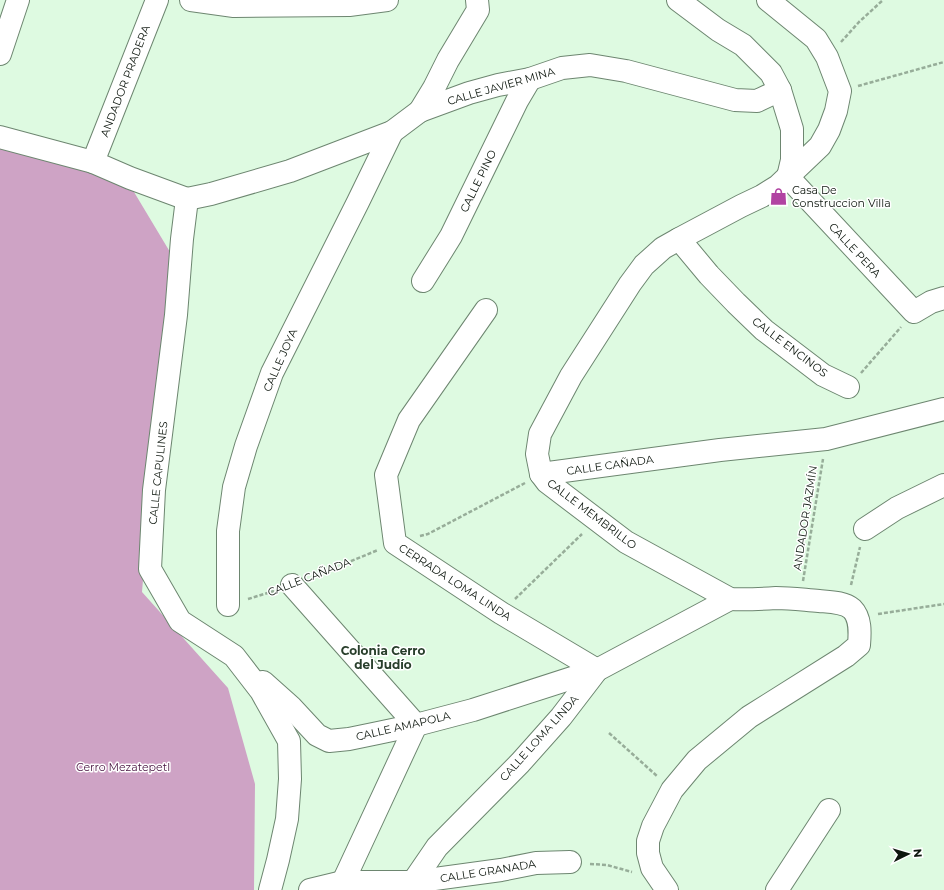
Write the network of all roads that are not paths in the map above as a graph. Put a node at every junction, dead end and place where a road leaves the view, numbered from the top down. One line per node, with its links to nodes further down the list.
1 (18, 0): 9 (street)
2 (157, 0): 15 (street, ANDADOR PRADERA)
3 (191, 0): 8 (street)
4 (387, 0): 8 (street)
5 (477, 0): 12 (street)
6 (678, 0): 11 (street)
7 (768, 0): 16 (street, CALLE MEMBRILLO)
8 (349, 2)
9 (0, 54)
10 (530, 79): 11 (street, CALLE JAVIER MINA); 12 (street, CALLE JAVIER MINA); 19 (street, CALLE PINO)
11 (780, 90): 16 (street)
12 (420, 111): 13 (street, CALLE JAVIER MINA)
13 (392, 132): 17 (street, CALLE JAVIER MINA); 29 (street, CALLE JOYA)
14 (0, 137): 15 (street)
15 (93, 162): 17 (street)
16 (788, 177): 18 (street, CALLE MEMBRILLO); 20 (street, CALLE PERA)
17 (187, 199): 30 (street, CALLE CAPULINES)
18 (679, 238): 22 (street, CALLE ENCINOS); 24 (street, CALLE MEMBRILLO)
19 (423, 281)
20 (944, 298)
21 (486, 310): 31 (street, CERRADA LOMA LINDA)
22 (848, 387)
23 (944, 409): 24 (street, CALLE CAÑADA)
24 (541, 474): 28 (street, CALLE MEMBRILLO)
25 (944, 485): 26 (street)
26 (865, 529)
27 (292, 585): 32 (street)
28 (730, 599): 31 (street, CALLE LOMA LINDA); 39 (street, CALLE MEMBRILLO)
29 (228, 606)
30 (234, 656): 32 (street, CALLE AMAPOLA); 37 (street, CALLE CAPULINES)
31 (597, 670): 32 (street, CALLE AMAPOLA); 35 (street, CALLE LOMA LINDA)
32 (416, 725): 36 (street)
33 (829, 810): 40 (street)
34 (570, 862): 35 (street, CALLE GRANADA)
35 (413, 882): 36 (street, CALLE GRANADA)
36 (347, 886): 38 (street, CALLE GRANADA)
37 (270, 890)
38 (310, 890)
39 (667, 890)
40 (777, 890)

